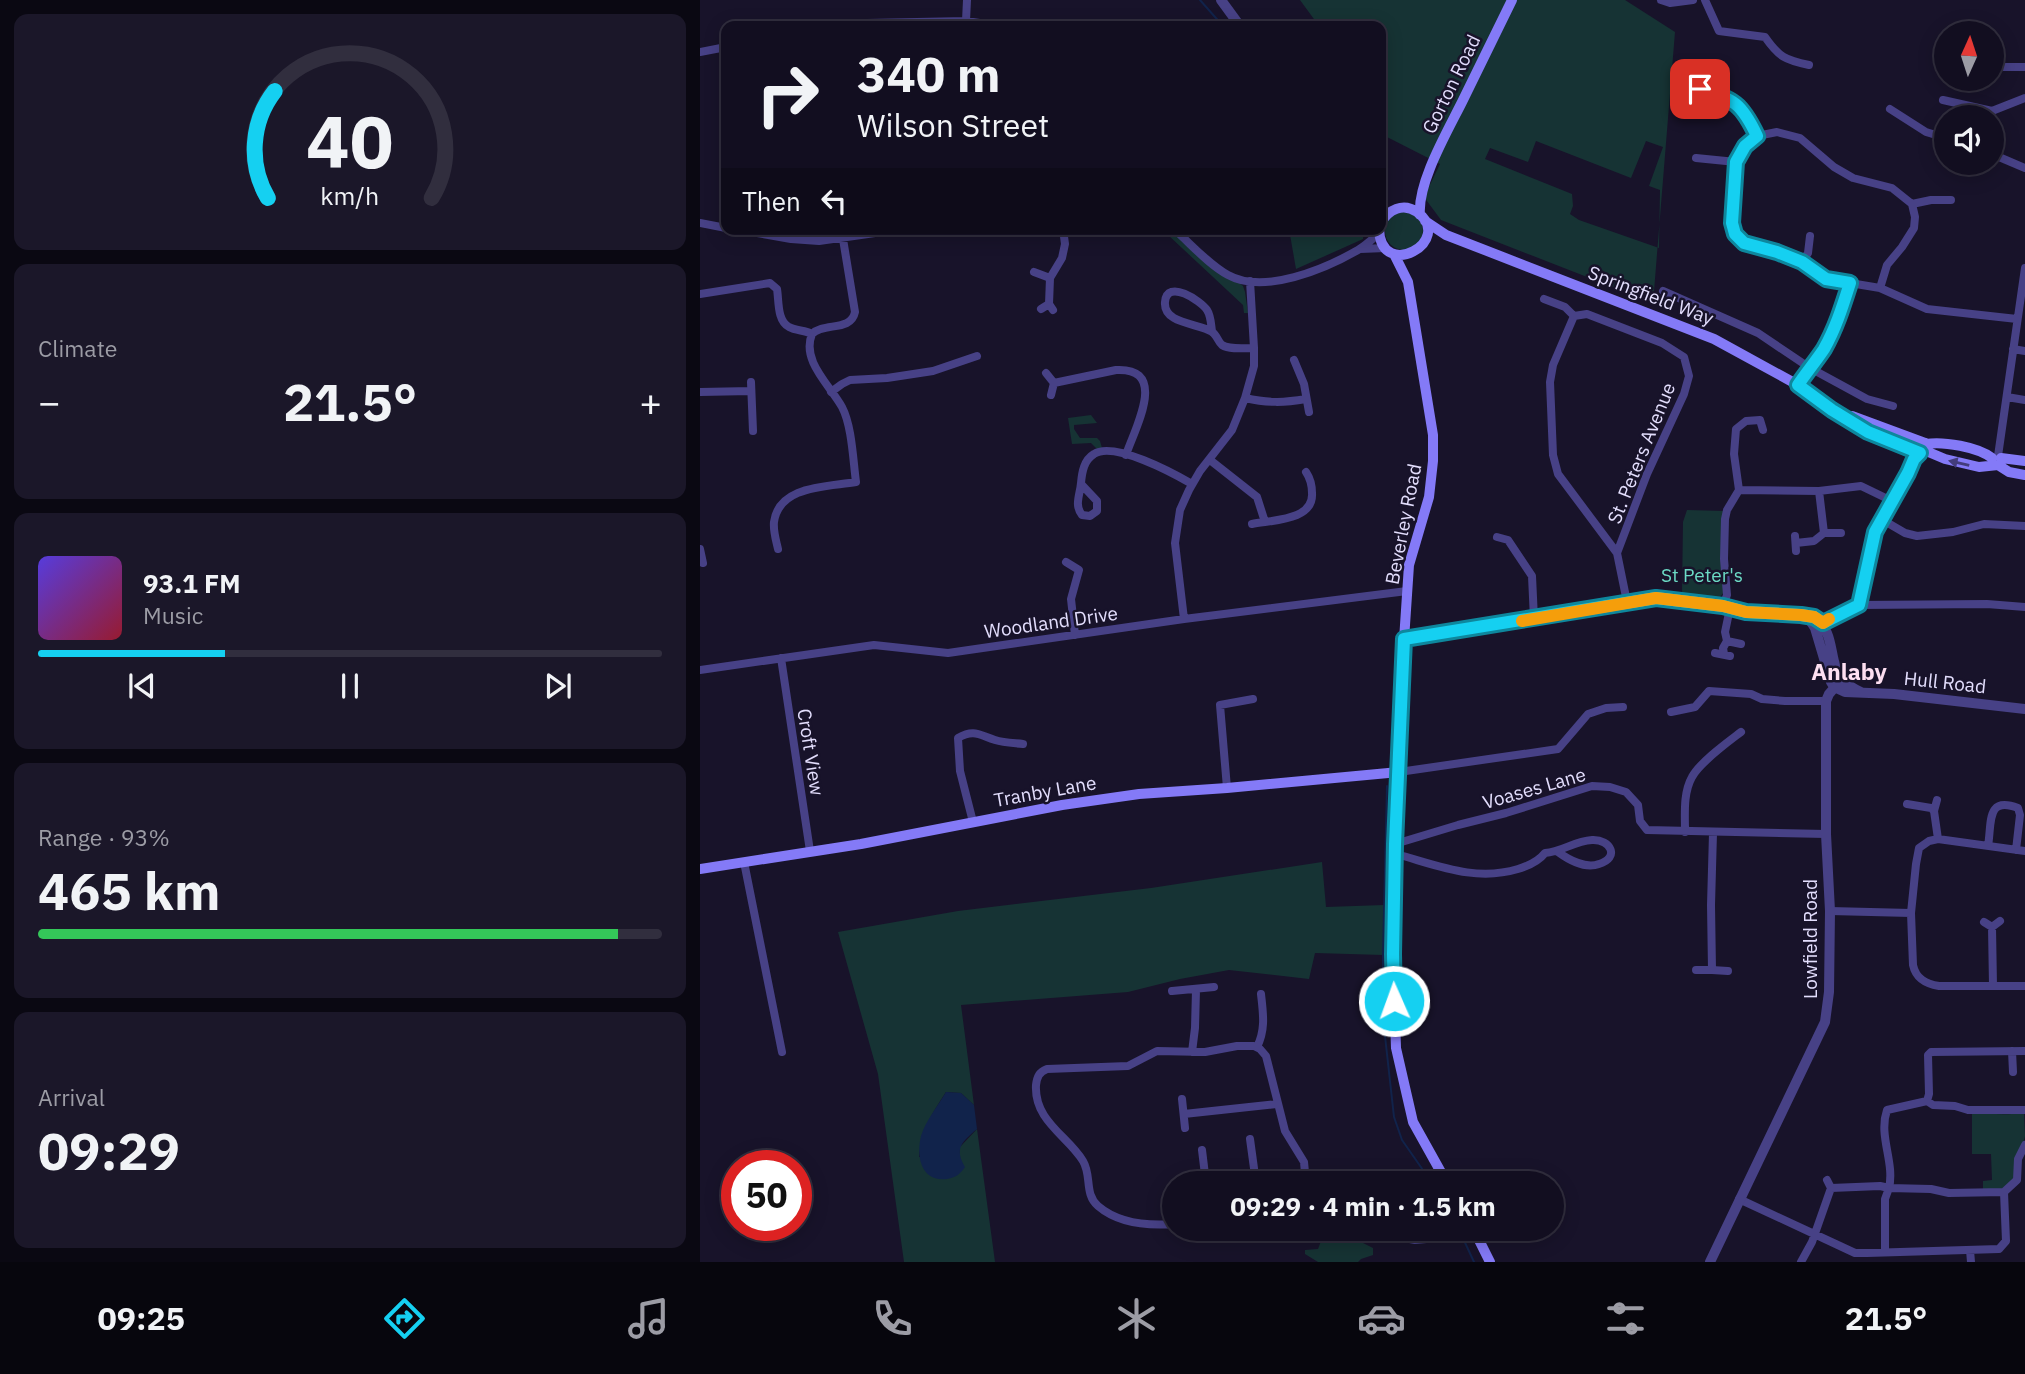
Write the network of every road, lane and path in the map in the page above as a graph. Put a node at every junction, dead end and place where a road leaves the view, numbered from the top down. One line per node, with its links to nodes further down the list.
1 (967, 0): 7 (street)
2 (1221, 0): 8 (street)
3 (1512, 0): 26 (main road, Gorton Road)
4 (1661, 0): 5 (street)
5 (1693, 0)
6 (1706, 0): 11 (street)
7 (967, 21)
8 (1236, 21)
9 (721, 48): 10 (street)
10 (700, 52)
11 (1790, 62): 12 (street); 15 (street)
12 (1809, 65)
13 (2004, 67): 14 (street)
14 (2025, 67)
15 (1787, 73)
16 (1698, 85): 21 (street)
17 (2025, 98): 18 (street)
18 (1943, 100)
19 (1890, 108): 20 (street)
20 (1934, 134)
21 (1757, 136): 24 (street); 28 (street)
22 (1695, 157): 24 (street)
23 (2004, 159): 25 (street)
24 (1736, 162): 47 (street)
25 (2025, 168)
26 (1424, 184): 29 (main road, Gorton Road); 31 (main road, Gorton Road)
27 (1953, 199): 28 (street)
28 (1912, 204): 54 (street)
29 (1402, 208): 30 (main road); 31 (main road)
30 (1386, 209)
31 (1423, 218): 40 (main road, Springfield Way); 43 (main road)
32 (700, 223): 33 (street)
33 (721, 227)
34 (780, 235): 42 (street)
35 (867, 235): 42 (street)
36 (1064, 235): 50 (street)
37 (1181, 235): 51 (street)
38 (1372, 235): 44 (street)
39 (1384, 235): 45 (main road)
40 (1446, 235): 43 (main road); 71 (main road, Springfield Way)
41 (1810, 236): 47 (street)
42 (843, 239): 62 (street)
43 (1423, 244): 46 (main road)
44 (1360, 249): 45 (street); 51 (street)
45 (1390, 251): 46 (main road); 52 (main road, Beverley Road)
46 (1413, 253): 52 (main road, Beverley Road)
47 (1802, 262): 53 (street)
48 (2025, 268): 60 (street)
49 (1034, 272): 50 (street)
50 (1050, 278): 58 (street)
51 (1250, 281): 63 (street)
52 (1408, 282): 108 (main road, Beverley Road)
53 (1850, 283): 54 (street); 68 (street)
54 (1880, 288): 60 (street)
55 (700, 294): 62 (street)
56 (1666, 296): 68 (street, Springfield Way)
57 (1544, 299): 59 (street, St. Peters Avenue)
58 (1048, 308)
59 (1574, 316): 105 (street); 105 (street, St. Peters Avenue)
60 (2017, 319): 64 (street)
61 (1212, 331): 61 (street); 63 (street)
62 (812, 334): 73 (street)
63 (1254, 348): 76 (street)
64 (2012, 349): 65 (street); 75 (street)
65 (2025, 351)
66 (977, 356): 73 (street)
67 (1294, 360): 77 (street)
68 (1810, 368): 71 (street); 79 (street, Springfield Way)
69 (1046, 373): 70 (street)
70 (1054, 383): 74 (street); 84 (street)
71 (1798, 385): 83 (main road, Springfield Way)
72 (700, 392): 82 (street)
73 (831, 392): 104 (street)
74 (1051, 395)
75 (2007, 397): 78 (street); 86 (street)
76 (1245, 398): 77 (street); 85 (street)
77 (1306, 399): 80 (street)
78 (2025, 400)
79 (1893, 405)
80 (1309, 412)
81 (1763, 430): 92 (street)
82 (753, 432)
83 (1922, 448): 86 (main road, Springfield Way); 94 (street)
84 (1126, 455): 90 (street); 91 (street)
85 (1210, 460): 91 (street); 96 (street)
86 (1996, 460): 87 (main road, Springfield Way); 89 (main road, Springfield Way)
87 (2025, 461)
88 (1311, 475): 96 (street)
89 (2025, 475)
90 (1081, 484)
91 (1192, 484): 114 (street)
92 (1739, 490): 93 (street); 111 (street)
93 (1819, 492): 94 (street); 99 (street)
94 (1892, 501): 95 (street)
95 (1881, 519): 98 (street); 110 (street)
96 (1265, 522): 97 (street)
97 (1252, 524)
98 (2025, 526)
99 (1824, 533): 100 (street); 102 (street)
100 (1840, 533)
101 (1496, 536): 113 (street)
102 (1796, 543)
103 (700, 549): 107 (street)
104 (778, 549)
105 (1617, 553): 109 (street)
106 (1066, 562): 116 (street)
107 (704, 563)
108 (1408, 591): 114 (street, Woodland Drive); 117 (main road, Beverley Road)
109 (1628, 602): 111 (street); 113 (street)
110 (1859, 605): 112 (street); 115 (street)
111 (1727, 607): 115 (street); 118 (street)
112 (2025, 607)
113 (1534, 619): 117 (street)
114 (1184, 620): 116 (street, Woodland Drive)
115 (1819, 626): 123 (street)
116 (1075, 635): 121 (street, Woodland Drive)
117 (1404, 639): 131 (main road, Beverley Road)
118 (1727, 641): 119 (street); 120 (street)
119 (1741, 644)
120 (1723, 654)
121 (780, 658): 122 (street, Woodland Drive); 144 (street, Croft View)
122 (700, 670)
123 (1838, 683): 125 (street, Lowfield Road); 127 (street, Hull Road)
124 (1253, 699): 132 (street)
125 (1826, 701): 128 (street); 139 (street, Lowfield Road)
126 (1623, 707): 131 (street)
127 (2025, 709)
128 (1671, 712)
129 (1739, 737): 137 (street)
130 (1023, 744): 136 (street)
131 (1399, 772): 132 (main road, Tranby Lane); 142 (main road, Beverley Road)
132 (1227, 788): 136 (main road, Tranby Lane)
133 (1937, 800): 135 (street)
134 (1907, 804): 135 (street)
135 (1934, 811): 140 (street)
136 (973, 822): 144 (main road, Tranby Lane)
137 (1685, 832): 138 (street, Voases Lane); 142 (street, Voases Lane)
138 (1713, 833): 139 (street, Voases Lane); 152 (street)
139 (1826, 834): 148 (street, Lowfield Road)
140 (1938, 839): 141 (street); 149 (street)
141 (1989, 846): 143 (street); 143 (street)
142 (1396, 849): 145 (street); 178 (main road, Beverley Road)
143 (2021, 850)
144 (810, 851): 146 (main road, Tranby Lane)
145 (1558, 852): 145 (street)
146 (744, 862): 147 (main road, Tranby Lane); 163 (street)
147 (700, 869)
148 (1830, 911): 149 (street); 182 (street, Lowfield Road)
149 (1910, 913): 154 (street)
150 (2000, 921): 154 (street)
151 (1696, 970): 152 (street)
152 (1712, 970): 153 (street)
153 (1727, 971)
154 (1993, 986): 155 (street)
155 (2025, 986)
156 (1214, 987): 157 (street)
157 (1196, 990): 158 (street); 164 (street)
158 (1172, 991)
159 (1261, 994): 160 (street)
160 (1257, 1047): 164 (street); 168 (street)
161 (2012, 1051): 162 (street); 165 (street); 167 (street)
162 (2025, 1051)
163 (782, 1052)
164 (1192, 1052): 183 (street)
165 (2013, 1072)
166 (1182, 1099): 170 (street)
167 (1927, 1101): 169 (street); 180 (street)
168 (1277, 1104): 170 (street); 177 (street)
169 (2025, 1110)
170 (1184, 1114): 171 (street)
171 (1185, 1128)
172 (1250, 1139): 176 (street)
173 (2025, 1144): 179 (street)
174 (1202, 1150): 175 (street)
175 (1205, 1171)
176 (1254, 1171)
177 (1305, 1171)
178 (1440, 1171)
179 (2021, 1180): 181 (street)
180 (1889, 1188): 181 (street); 184 (street); 187 (street)
181 (2004, 1192): 186 (street)
182 (1739, 1199): 184 (street); 190 (street, Lowfield Road)
183 (1162, 1225)
184 (1814, 1234): 188 (street); 191 (street)
185 (1480, 1241): 189 (main road)
186 (1970, 1250): 187 (street); 192 (street)
187 (1885, 1252): 188 (street)
188 (1867, 1258)
189 (1490, 1262)
190 (1710, 1262)
191 (1801, 1262)
192 (1971, 1262)

